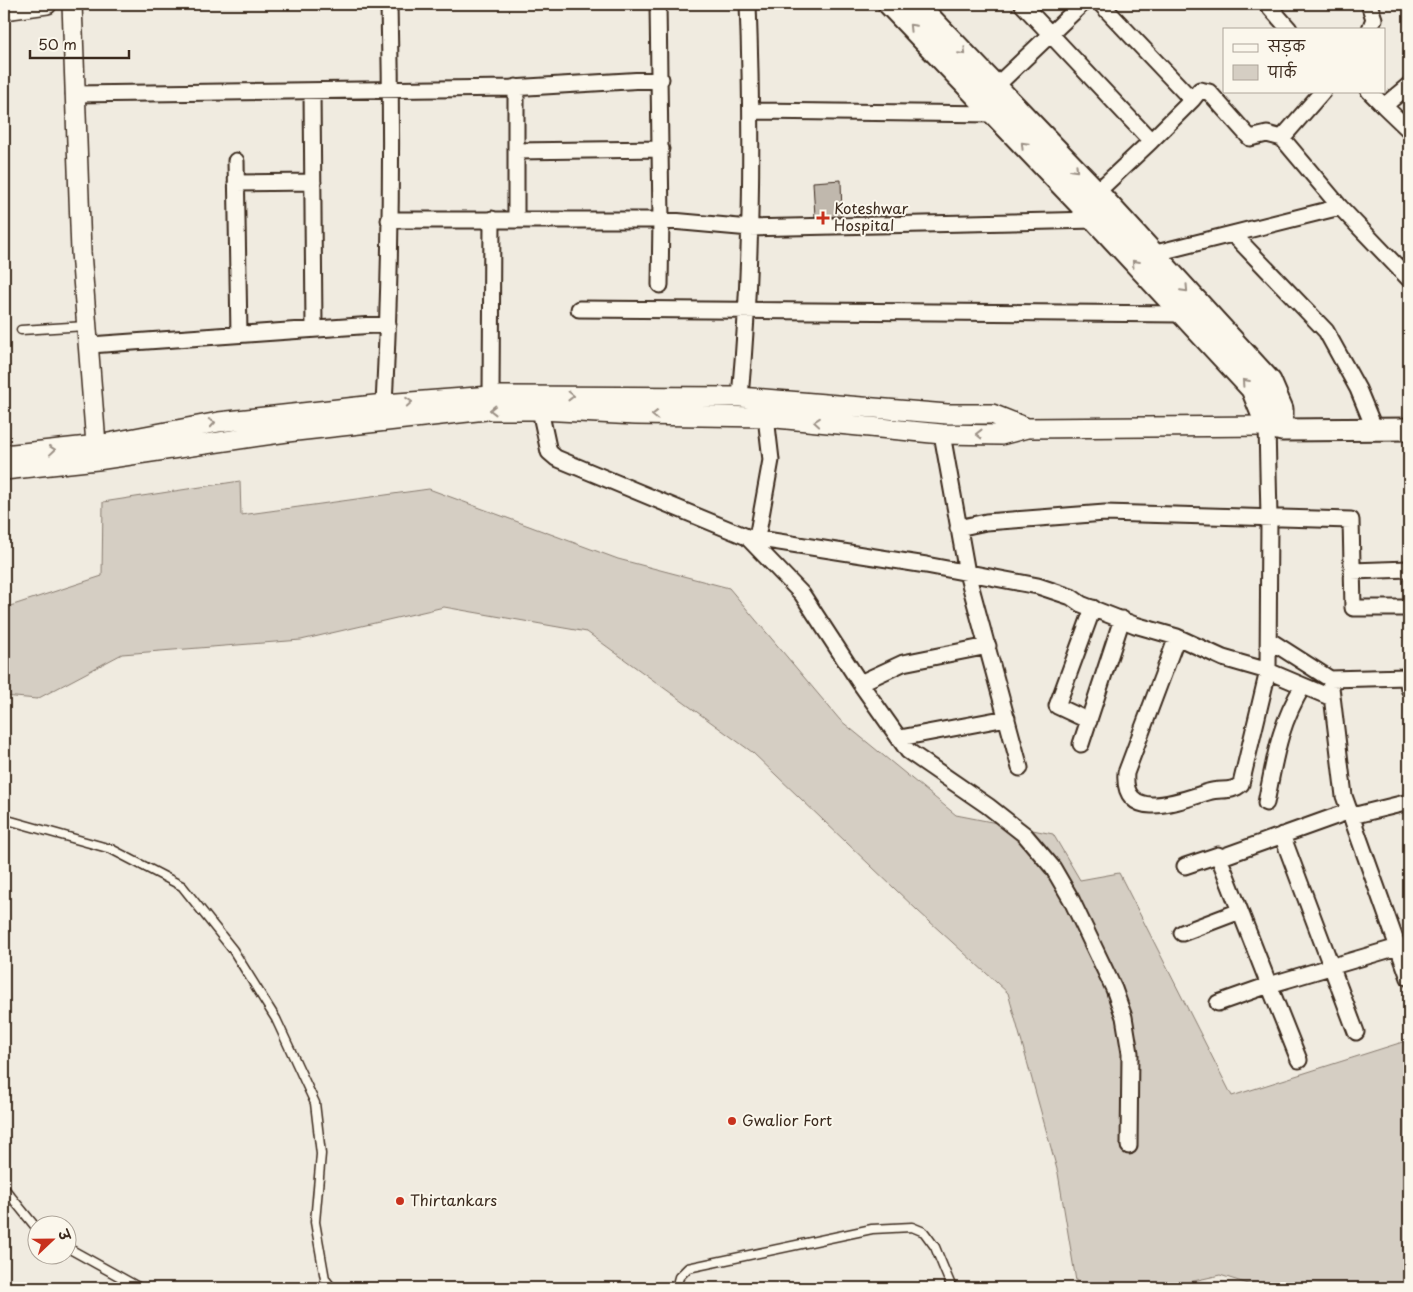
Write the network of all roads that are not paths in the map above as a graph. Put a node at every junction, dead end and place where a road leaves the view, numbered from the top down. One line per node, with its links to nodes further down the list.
1 (47, 4): 13 (street)
2 (72, 4): 25 (street)
3 (389, 4): 21 (street)
4 (658, 4): 17 (street)
5 (748, 4): 28 (street)
6 (889, 4): 29 (main road, one-way to 6)
7 (917, 4): 19 (main road, one-way to 19)
8 (1022, 4): 16 (street)
9 (1082, 4): 16 (street)
10 (1101, 4): 26 (street)
11 (1267, 4): 14 (street)
12 (1369, 4): 15 (street)
13 (4, 10)
14 (1288, 28)
15 (1370, 28)
16 (1050, 34): 19 (street); 32 (street)
17 (660, 79): 20 (street); 33 (street)
18 (1409, 85): 27 (street)
19 (996, 86): 38 (main road, one-way to 38)
20 (516, 87): 21 (street); 34 (street)
21 (391, 90): 22 (street); 41 (street)
22 (312, 91): 25 (street); 36 (street)
23 (1322, 92): 31 (street)
24 (1371, 92): 27 (street)
25 (74, 94): 54 (street)
26 (1192, 100): 31 (street); 32 (street)
27 (1384, 106): 30 (street)
28 (752, 111): 29 (street); 45 (street)
29 (994, 114): 44 (main road, one-way to 29)
30 (1409, 130)
31 (1282, 138): 39 (street)
32 (1151, 140): 38 (street)
33 (660, 149): 34 (street); 43 (street)
34 (516, 151): 42 (street)
35 (236, 161): 37 (street)
36 (313, 182): 37 (street); 55 (street)
37 (236, 183): 57 (street)
38 (1097, 192): 47 (main road)
39 (1340, 207): 46 (street); 48 (street)
40 (492, 219): 41 (street); 42 (street); 59 (street)
41 (389, 220): 53 (street)
42 (516, 220): 43 (street)
43 (661, 220): 45 (street); 49 (street)
44 (1095, 220): 45 (street); 52 (main road, one-way to 44)
45 (750, 228): 51 (street)
46 (1233, 234): 47 (street); 67 (street)
47 (1152, 254): 65 (main road, one-way to 65)
48 (1409, 279)
49 (660, 285)
50 (579, 309): 51 (street)
51 (748, 311): 52 (street); 60 (street)
52 (1182, 314): 65 (main road, one-way to 52)
53 (388, 324): 55 (street); 61 (street)
54 (88, 325): 56 (lane); 58 (street)
55 (314, 328): 57 (street)
56 (21, 330)
57 (238, 334): 58 (street)
58 (90, 345): 69 (street)
59 (491, 396): 60 (street, one-way to 60); 61 (street, one-way to 59)
60 (740, 397): 64 (street)
61 (384, 404): 69 (street, one-way to 61)
62 (540, 410): 63 (street, one-way to 62); 69 (street, one-way to 69); 74 (street)
63 (766, 417): 68 (street, one-way to 63); 74 (street)
64 (1027, 428): 65 (street); 68 (street, one-way to 68)
65 (1274, 428): 67 (main road); 72 (street)
66 (1409, 429): 67 (main road)
67 (1375, 430)
68 (942, 434): 73 (street)
69 (98, 452): 70 (street, one-way to 69); 71 (street)
70 (4, 455)
71 (4, 470)
72 (1269, 517): 73 (street); 76 (street); 82 (street)
73 (958, 528): 77 (street)
74 (752, 538): 77 (street); 86 (street)
75 (1409, 568): 76 (street)
76 (1352, 570): 79 (street)
77 (968, 573): 78 (street); 83 (street)
78 (1093, 608): 80 (street); 91 (street)
79 (1409, 608)
80 (1122, 620): 81 (street); 91 (street)
81 (1177, 637): 84 (street); 84 (street)
82 (1269, 640): 84 (street); 85 (street)
83 (988, 646): 86 (street); 90 (street)
84 (1268, 671): 87 (street)
85 (1330, 679): 88 (street); 89 (street)
86 (860, 683): 92 (street)
87 (1303, 686): 89 (street); 95 (street)
88 (1409, 690)
89 (1332, 698): 97 (street)
90 (1007, 718): 92 (street); 94 (street)
91 (1089, 721): 93 (street)
92 (900, 738): 111 (street)
93 (1081, 744)
94 (1020, 768)
95 (1266, 802)
96 (1409, 802): 97 (street)
97 (1351, 814): 99 (street); 104 (street)
98 (4, 819): 116 (lane)
99 (1282, 835): 100 (street); 105 (street)
100 (1219, 858): 101 (street); 102 (street)
101 (1186, 866)
102 (1240, 911): 103 (street); 107 (street)
103 (1182, 933)
104 (1398, 947): 105 (street); 106 (street)
105 (1330, 968): 107 (street); 109 (street)
106 (1409, 978)
107 (1269, 985): 108 (street); 110 (street)
108 (1218, 1004)
109 (1356, 1032)
110 (1299, 1060)
111 (1129, 1146)
112 (4, 1188): 113 (lane)
113 (28, 1218)
114 (78, 1254): 115 (lane)
115 (140, 1288)
116 (332, 1288)
117 (676, 1288): 118 (lane)
118 (952, 1288)

